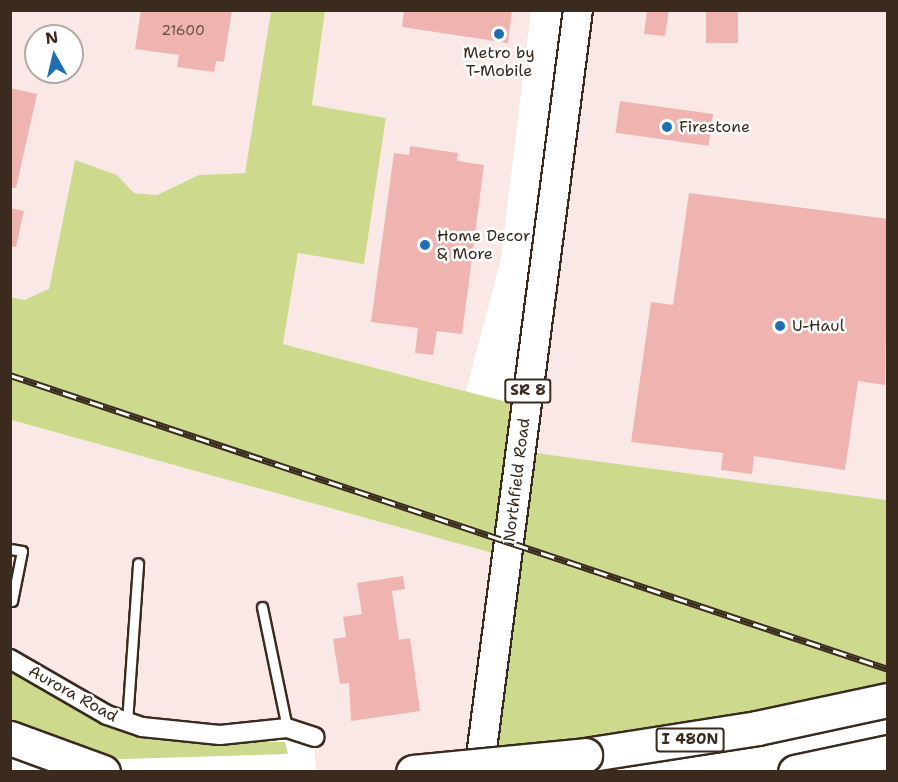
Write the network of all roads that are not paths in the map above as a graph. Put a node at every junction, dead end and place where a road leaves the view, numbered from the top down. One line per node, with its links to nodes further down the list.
1 (578, 10): 16 (main road, Northfield Road / SR 8)
2 (10, 549): 4 (lane)
3 (138, 563): 8 (lane)
4 (11, 604)
5 (262, 607): 9 (lane)
6 (10, 658): 8 (street, Aurora Road)
7 (888, 700): 15 (highway, I 480N, bridge)
8 (127, 722): 9 (street, Aurora Road)
9 (287, 728): 10 (street, Aurora Road)
10 (315, 737)
11 (10, 738): 14 (highway)
12 (888, 752): 17 (highway)
13 (888, 769): 18 (highway)
14 (103, 771)
15 (413, 771)
16 (478, 771)
17 (795, 771)
18 (876, 771)

